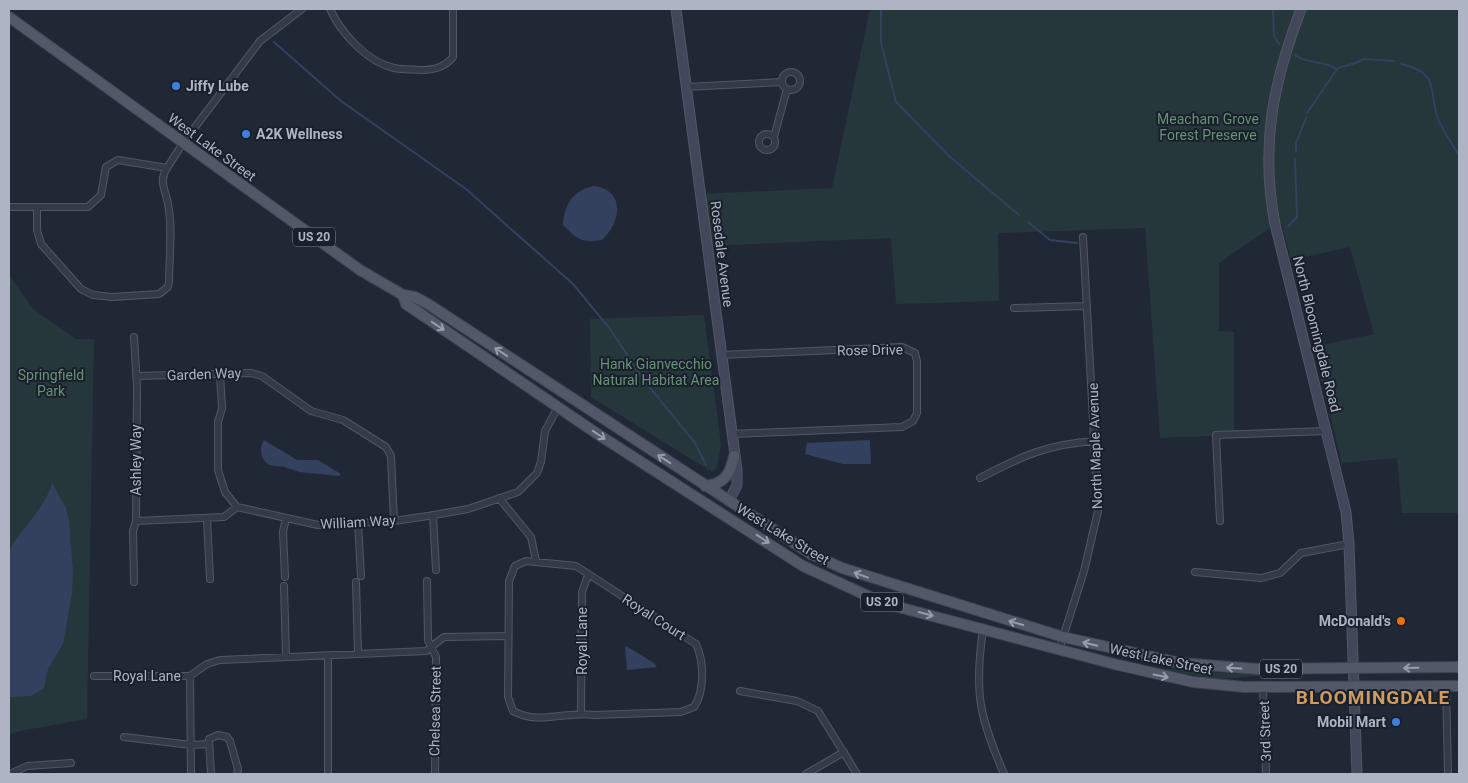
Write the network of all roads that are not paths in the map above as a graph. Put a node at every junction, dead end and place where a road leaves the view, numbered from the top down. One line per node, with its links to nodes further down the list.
1 (302, 9): 11 (street)
2 (330, 9): 3 (street)
3 (453, 9)
4 (676, 9): 8 (main road, Rosedale Avenue)
5 (1301, 9): 24 (main road, North Bloomingdale Road)
6 (9, 17): 11 (main road, West Lake Street / US 20)
7 (782, 82): 8 (street); 9 (street); 9 (street)
8 (686, 87): 20 (main road, Rosedale Avenue)
9 (787, 89): 10 (street)
10 (774, 137)
11 (182, 143): 12 (street); 16 (main road, West Lake Street / US 20)
12 (167, 168): 14 (street); 14 (street)
13 (9, 207): 14 (street)
14 (37, 207)
15 (1083, 237): 17 (street, North Maple Avenue)
16 (403, 295): 23 (main road, West Lake Street / US 20, one-way to 23); 29 (main road, West Lake Street / US 20, one-way to 16)
17 (1087, 306): 18 (street); 26 (street, North Maple Avenue)
18 (1014, 308)
19 (134, 337): 22 (street, Ashley Way)
20 (721, 355): 25 (main road, Rosedale Avenue); 25 (street, Rose Drive)
21 (220, 374): 22 (street, Garden Way); 32 (street); 37 (street, Garden Way)
22 (136, 376): 39 (street, Ashley Way)
23 (558, 407): 30 (street, William Way); 33 (main road, West Lake Street / US 20, one-way to 33)
24 (1326, 431): 38 (street); 41 (main road, North Bloomingdale Road)
25 (731, 434): 27 (main road, Rosedale Avenue)
26 (1096, 441): 28 (street); 53 (street, North Maple Avenue)
27 (734, 456): 29 (main road); 31 (main road, Rosedale Avenue)
28 (980, 478)
29 (705, 486): 31 (main road, West Lake Street / US 20)
30 (500, 498): 34 (street, William Way); 42 (street)
31 (729, 502): 33 (main road); 53 (main road, West Lake Street / US 20, one-way to 31)
32 (237, 507): 35 (street); 36 (street, William Way)
33 (722, 513): 51 (main road, West Lake Street / US 20, one-way to 51)
34 (433, 516): 37 (street, William Way); 43 (street)
35 (207, 519): 39 (street); 47 (street)
36 (286, 519): 40 (street, William Way); 46 (street)
37 (394, 521): 40 (street, William Way)
38 (1220, 521)
39 (136, 522): 49 (street, Ashley Way)
40 (358, 523): 56 (street)
41 (1349, 544): 44 (street); 60 (main road, North Bloomingdale Road)
42 (536, 561): 45 (street); 52 (street)
43 (436, 570)
44 (1195, 572)
45 (588, 575): 68 (street, Royal Lane); 68 (street, Royal Court)
46 (285, 577)
47 (210, 580)
48 (427, 581): 54 (street)
49 (134, 582)
50 (284, 586): 58 (street)
51 (983, 629): 55 (main road, West Lake Street / US 20); 82 (street)
52 (508, 636): 54 (street, Royal Lane); 68 (street)
53 (1063, 637): 55 (street, North Maple Avenue); 60 (main road, West Lake Street / US 20, one-way to 53)
54 (433, 648): 56 (street, Royal Lane); 79 (street, Chelsea Street)
55 (1059, 650): 66 (main road, West Lake Street / US 20, one-way to 66)
56 (358, 654): 57 (street, Royal Lane)
57 (328, 656): 58 (street, Royal Lane); 78 (street)
58 (286, 657): 62 (street, Royal Lane)
59 (1459, 668): 60 (main road, US 20, one-way to 60)
60 (1353, 669): 65 (main road, North Bloomingdale Road)
61 (94, 676): 62 (street, Royal Lane)
62 (190, 676): 71 (street)
63 (1446, 686): 64 (main road, US 20); 65 (main road, US 20); 85 (street)
64 (1459, 686)
65 (1353, 687): 66 (main road, West Lake Street / US 20); 84 (main road, North Bloomingdale Road)
66 (1263, 688): 83 (street, 3rd Street)
67 (740, 691): 72 (street)
68 (581, 712)
69 (124, 737): 71 (street)
70 (209, 744): 71 (street); 76 (street); 77 (street)
71 (191, 745): 75 (street)
72 (844, 752): 80 (street); 81 (street)
73 (71, 763): 74 (street)
74 (10, 774)
75 (191, 774)
76 (211, 774)
77 (237, 774)
78 (328, 774)
79 (434, 774)
80 (806, 774)
81 (857, 774)
82 (1004, 774)
83 (1266, 774)
84 (1357, 774)
85 (1448, 774)

